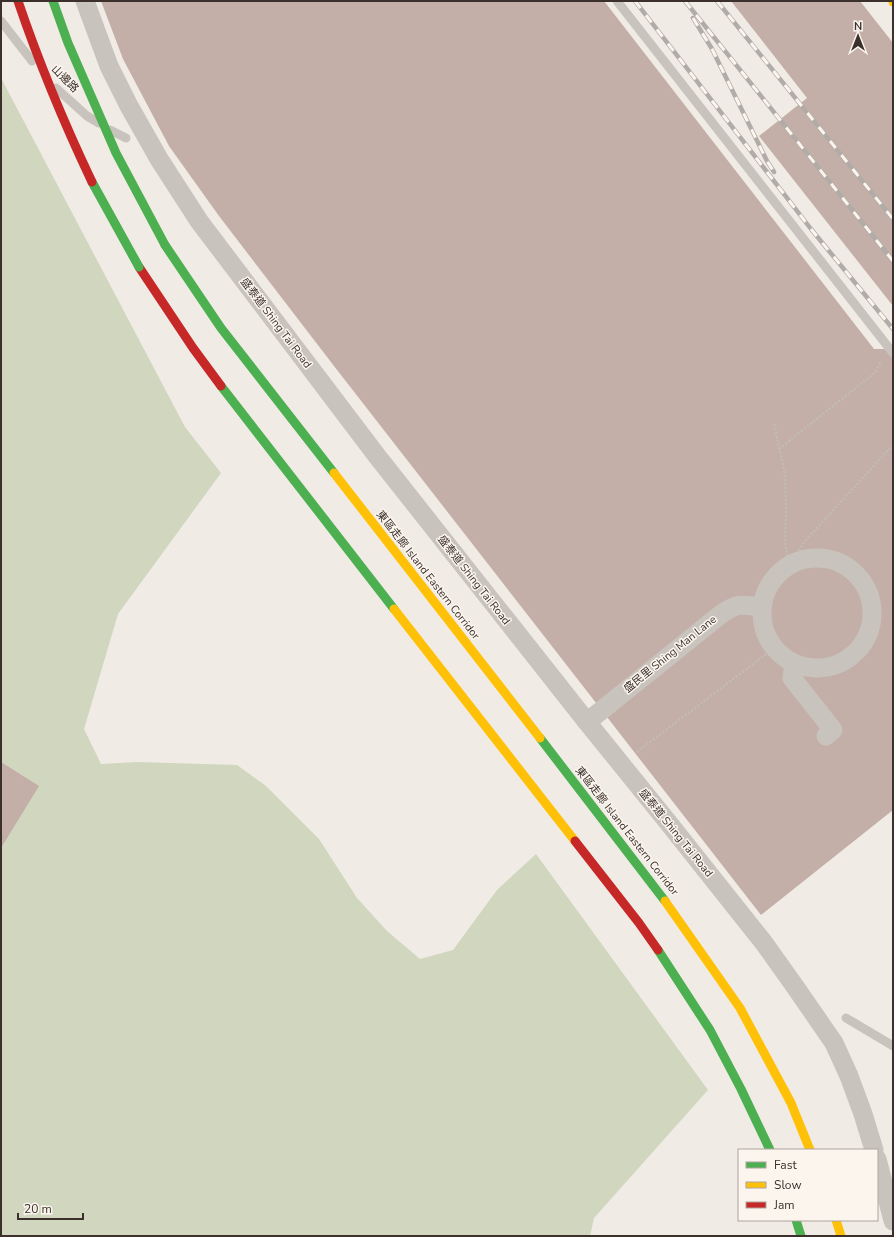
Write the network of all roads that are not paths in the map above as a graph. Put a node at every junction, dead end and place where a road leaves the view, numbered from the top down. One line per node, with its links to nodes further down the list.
1 (18, 1): 14 (highway, bridge)
2 (53, 1): 15 (highway, 東區走廊 Island Eastern Corridor, bridge)
3 (85, 1): 10 (street, 盛泰道 Shing Tai Road)
4 (618, 1): 7 (lane)
5 (1, 21): 6 (lane, 山邊路)
6 (126, 138)
7 (893, 353)
8 (761, 607): 9 (street); 9 (street); 10 (street, 盛民里 Shing Man Lane)
9 (794, 664): 11 (street)
10 (587, 722): 16 (street, 盛泰道 Shing Tai Road)
11 (826, 736)
12 (846, 1018): 13 (lane)
13 (893, 1046)
14 (770, 1149)
15 (810, 1149)
16 (874, 1149)
17 (878, 1164): 20 (street)
18 (796, 1221): 21 (highway)
19 (836, 1221): 22 (highway)
20 (893, 1221)
21 (801, 1236)
22 (841, 1236)

